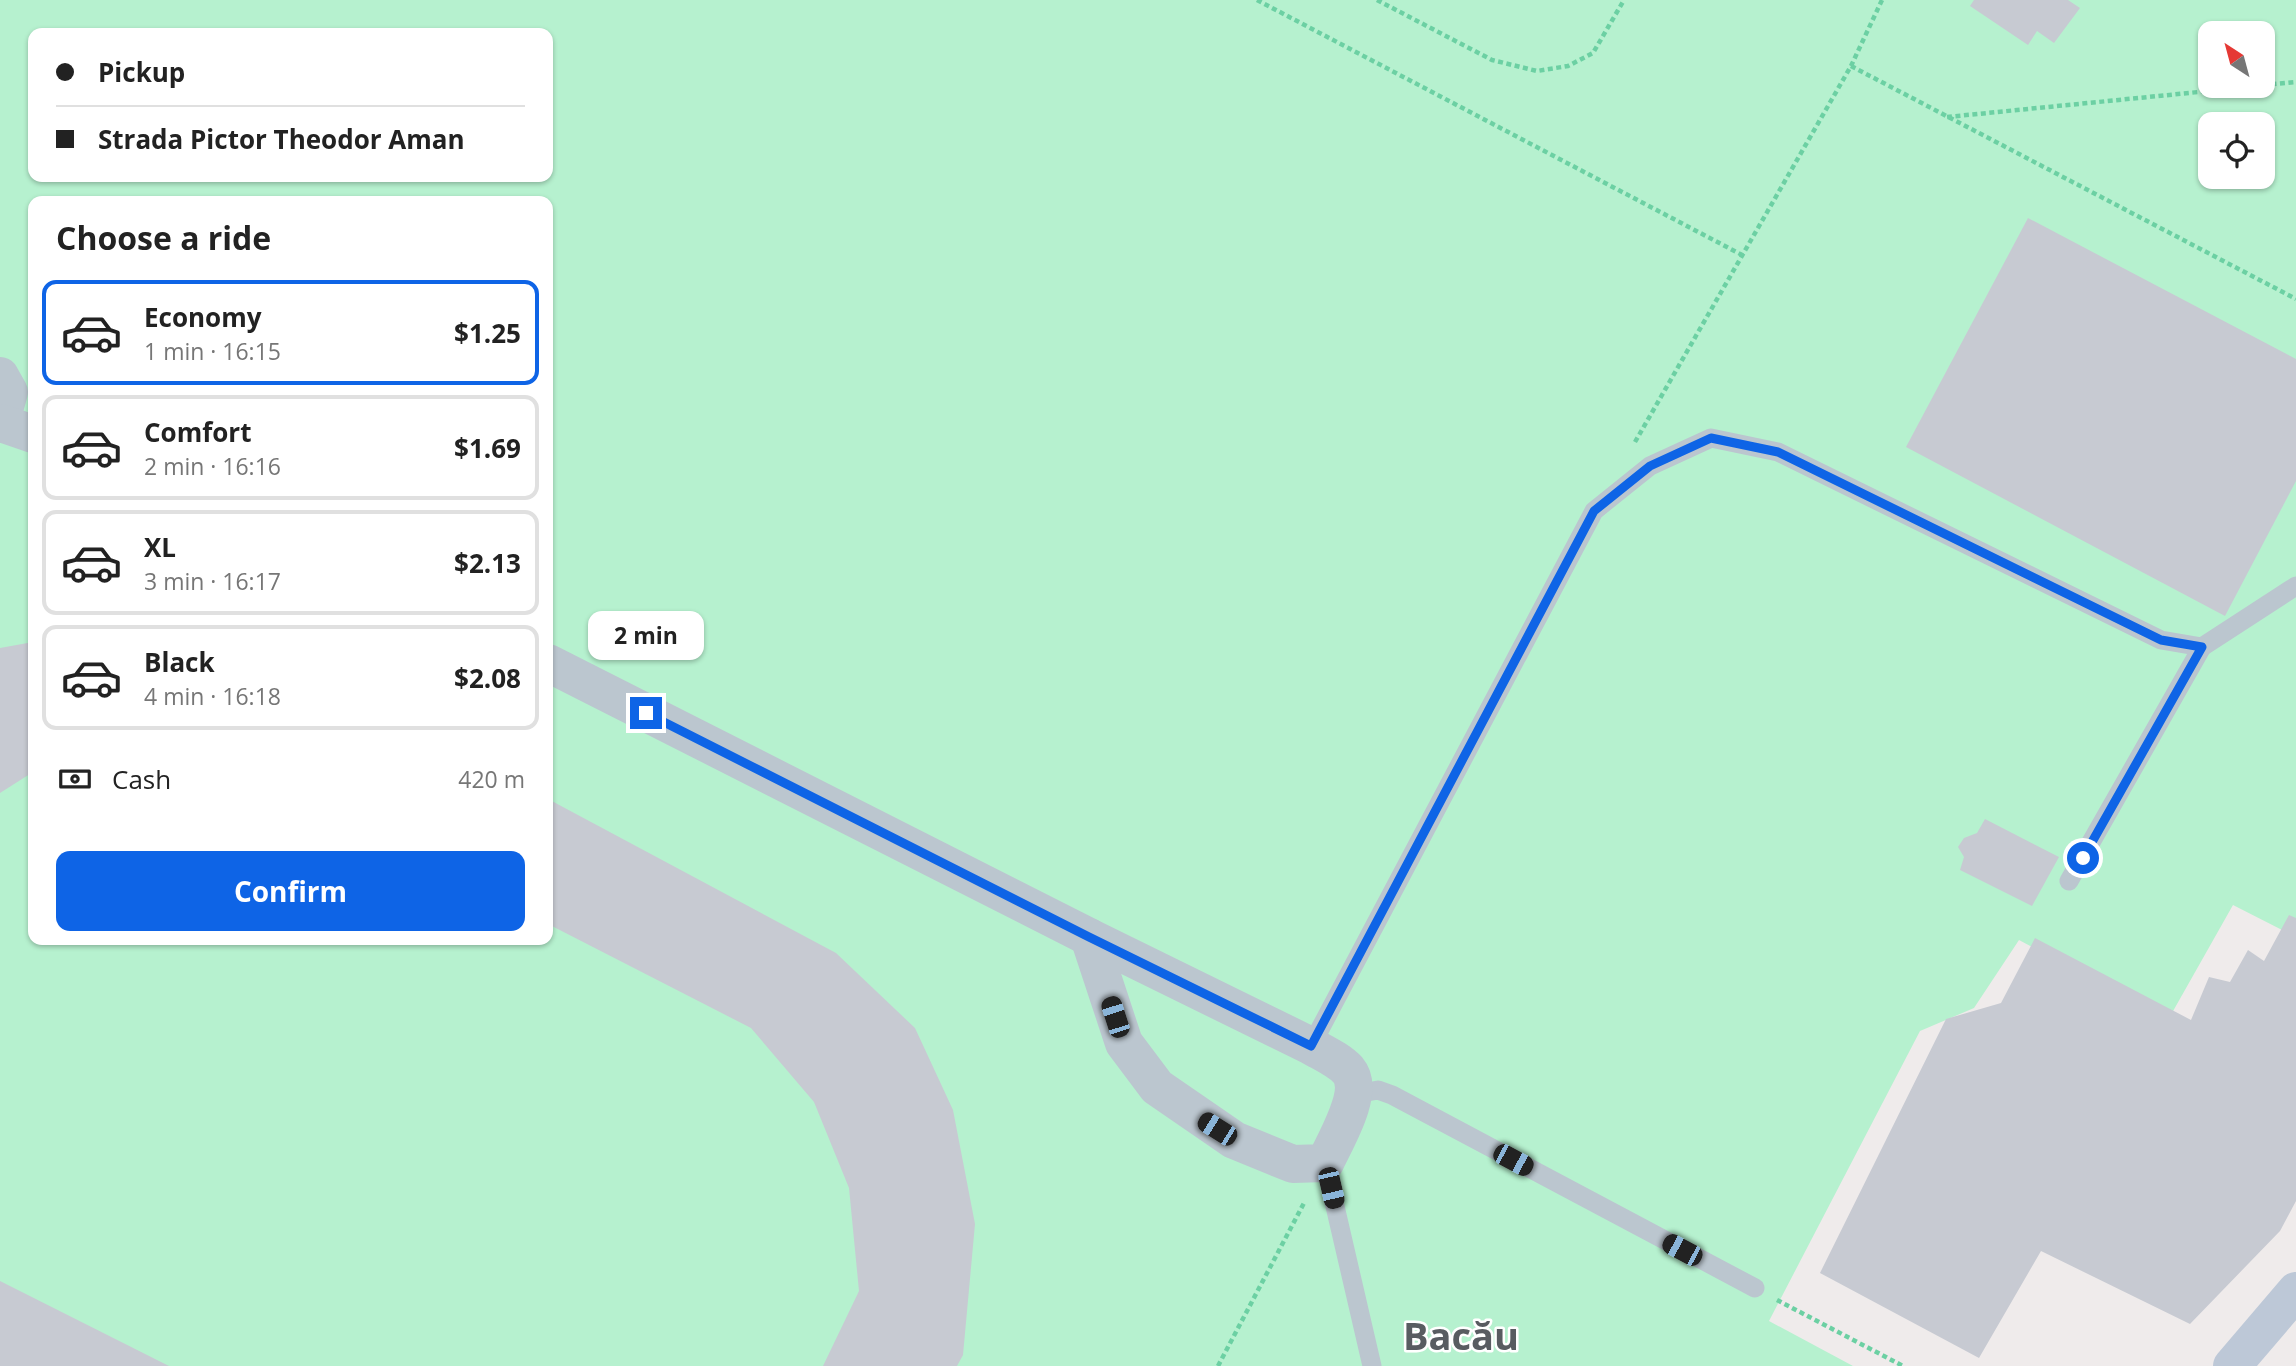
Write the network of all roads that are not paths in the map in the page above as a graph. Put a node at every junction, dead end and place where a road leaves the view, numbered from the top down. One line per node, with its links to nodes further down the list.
1 (0, 376): 2 (street)
2 (0, 424): 3 (street)
3 (28, 432)
4 (2296, 586): 5 (lane)
5 (2202, 647): 7 (lane); 9 (lane)
6 (553, 666): 8 (street)
7 (2070, 881)
8 (1089, 937): 9 (street); 11 (street)
9 (1311, 1046): 10 (street)
10 (1356, 1094): 11 (street); 12 (lane)
11 (1325, 1163): 14 (lane)
12 (1755, 1288)
13 (2296, 1291): 15 (street)
14 (1373, 1366)
15 (2232, 1366)

